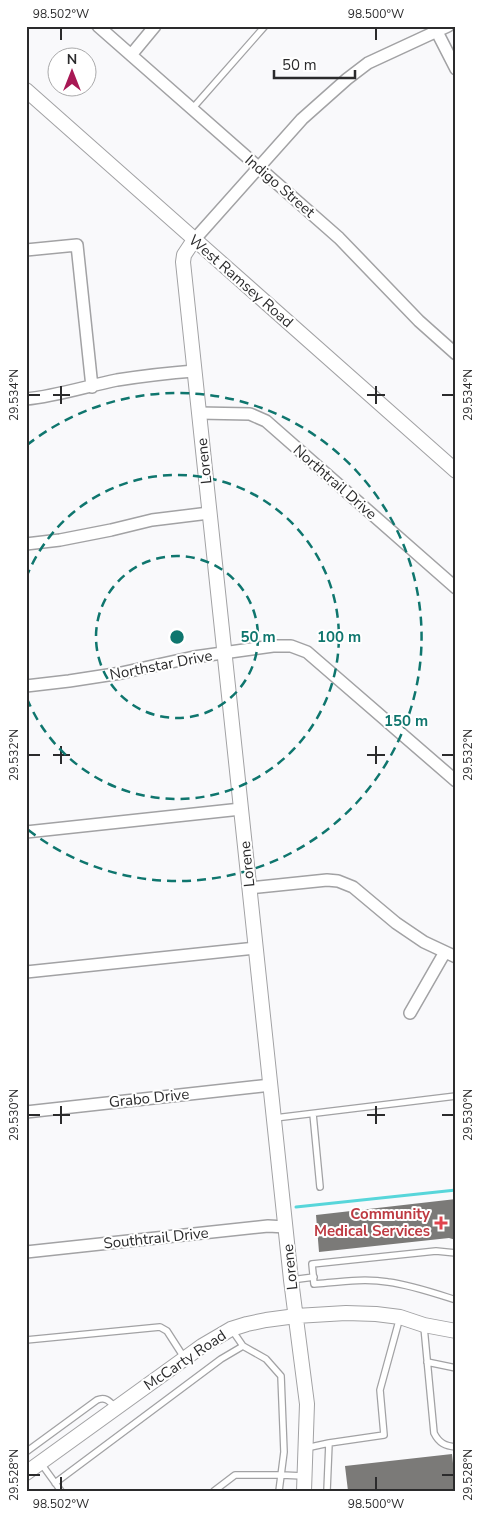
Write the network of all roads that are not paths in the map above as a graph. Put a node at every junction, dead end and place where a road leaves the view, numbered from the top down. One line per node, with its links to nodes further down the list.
1 (98, 26): 6 (street, Indigo Street)
2 (155, 26): 6 (street)
3 (265, 26): 9 (lane)
4 (448, 26): 5 (street)
5 (435, 29): 7 (street); 10 (street)
6 (131, 55): 9 (street, Indigo Street)
7 (456, 69)
8 (26, 90): 11 (street, West Ramsey Road)
9 (192, 109): 10 (street, Indigo Street)
10 (259, 168): 11 (street); 13 (street, Indigo Street)
11 (194, 240): 14 (street, Lorene); 18 (street, West Ramsey Road)
12 (26, 250): 15 (street)
13 (456, 354)
14 (194, 371): 15 (street); 17 (street, Lorene)
15 (92, 387): 16 (street)
16 (26, 399)
17 (199, 413): 19 (street, Lorene); 21 (street, Northtrail Drive)
18 (456, 471)
19 (209, 512): 20 (street); 22 (street, Lorene)
20 (26, 544)
21 (456, 588)
22 (225, 654): 23 (street, Northstar Drive); 24 (street, Northstar Drive); 25 (street, Lorene)
23 (26, 686)
24 (456, 782)
25 (241, 809): 26 (street); 27 (street, Lorene)
26 (26, 832)
27 (249, 888): 28 (street, Lorene); 29 (street)
28 (256, 948): 30 (street); 32 (street, Lorene)
29 (450, 954): 31 (street)
30 (26, 972)
31 (410, 1012)
32 (272, 1085): 34 (street, Grabo Drive); 36 (street, Lorene)
33 (456, 1096): 35 (lane)
34 (26, 1112)
35 (313, 1114): 36 (lane); 37 (lane)
36 (275, 1118): 38 (street, Lorene)
37 (320, 1187)
38 (286, 1227): 39 (street, Southtrail Drive); 42 (street, Lorene)
39 (26, 1252)
40 (456, 1253): 41 (lane)
41 (314, 1277): 42 (lane); 43 (lane)
42 (291, 1280): 44 (street, Lorene)
43 (456, 1300)
44 (296, 1316): 45 (street, McCarty Road); 47 (street, McCarty Road); 57 (street, Lorene)
45 (400, 1318): 46 (street, McCarty Road); 55 (lane)
46 (424, 1324): 48 (street, McCarty Road); 52 (lane)
47 (231, 1329): 50 (lane); 51 (street, McCarty Road)
48 (456, 1331)
49 (26, 1340): 51 (lane)
50 (244, 1346): 61 (lane); 63 (lane)
51 (184, 1359): 54 (street, McCarty Road)
52 (427, 1362): 53 (lane); 56 (lane)
53 (456, 1369)
54 (116, 1408): 58 (lane); 59 (street, McCarty Road)
55 (329, 1443): 57 (lane); 68 (lane)
56 (456, 1447)
57 (306, 1448): 62 (street, Lorene)
58 (26, 1452)
59 (40, 1462): 60 (street, McCarty Road); 63 (lane)
60 (26, 1473)
61 (282, 1475): 62 (lane); 65 (lane); 66 (lane)
62 (305, 1476): 67 (street, Lorene)
63 (55, 1483): 64 (lane)
64 (61, 1491)
65 (214, 1491)
66 (279, 1491)
67 (304, 1491)
68 (327, 1491)

